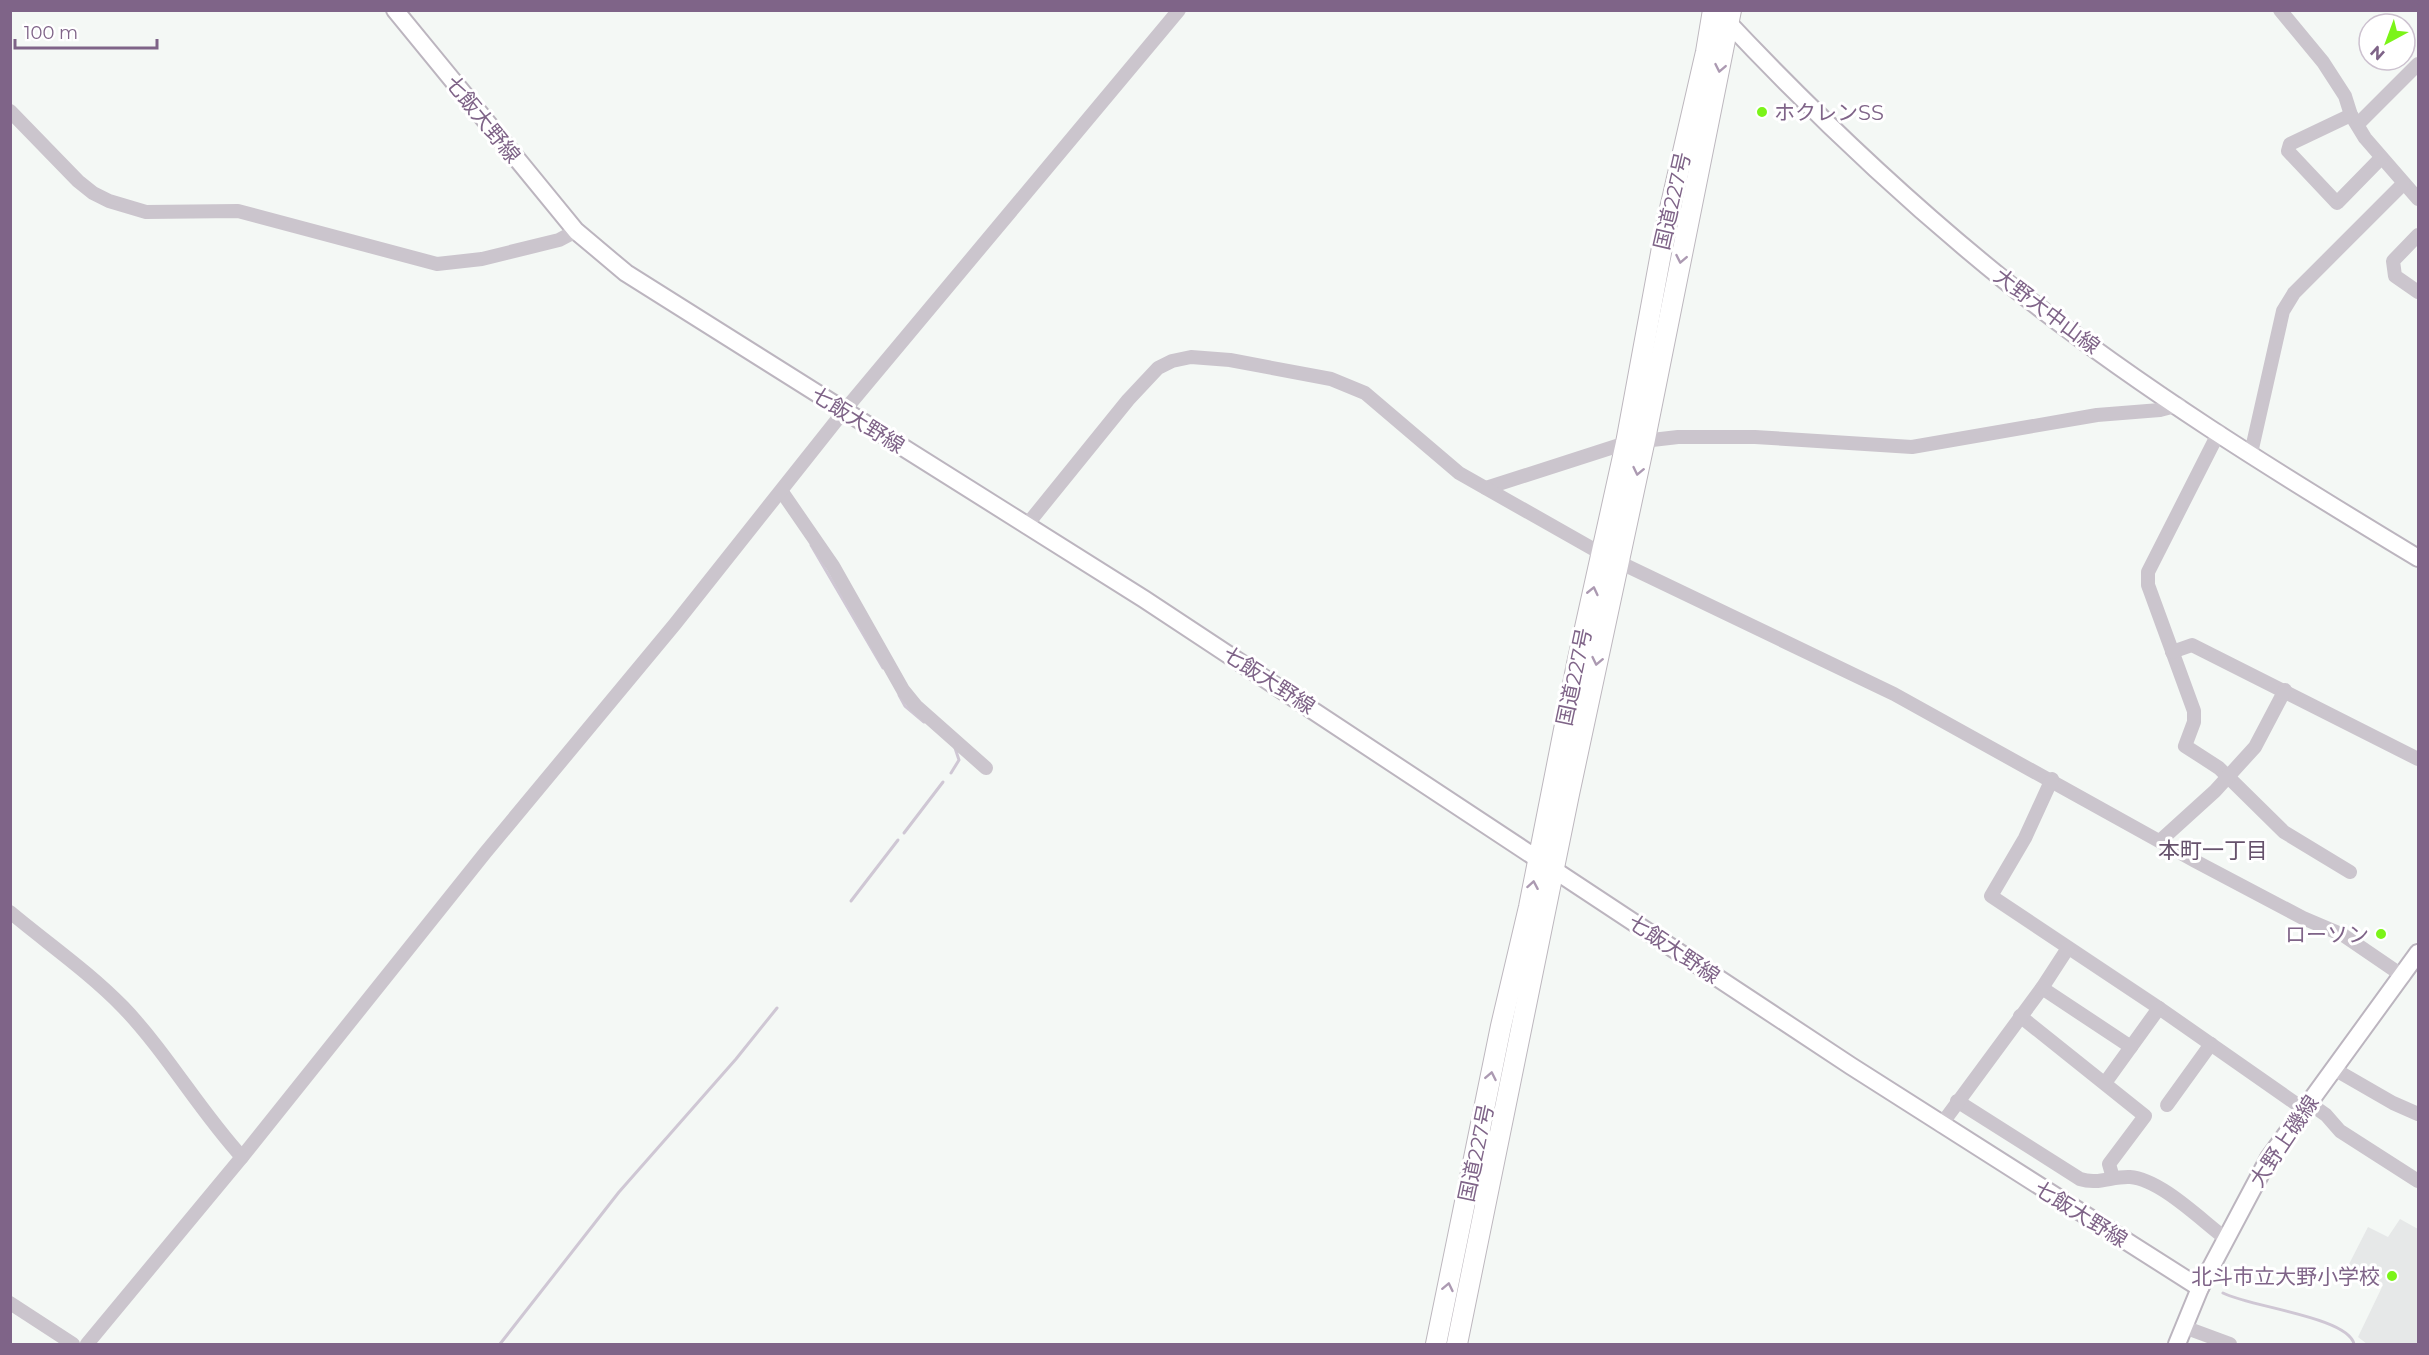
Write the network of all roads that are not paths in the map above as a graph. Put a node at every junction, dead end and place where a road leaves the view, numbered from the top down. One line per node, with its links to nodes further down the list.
1 (395, 10): 11 (main road, 七飯大野線)
2 (1179, 10): 15 (street)
3 (2280, 10): 7 (street)
4 (1722, 14): 14 (main road, 大野大中山線); 17 (highway, 国道227号, one-way to 17); 18 (highway, 国道227号)
5 (2418, 64): 7 (street)
6 (10, 111): 11 (street)
7 (2354, 120): 8 (street); 8 (street)
8 (2381, 158): 9 (street)
9 (2403, 184): 10 (street); 19 (street)
10 (2418, 199)
11 (576, 231): 15 (main road, 七飯大野線)
12 (2418, 235): 13 (street)
13 (2418, 292)
14 (2179, 405): 16 (main road, 大野大中山線); 17 (street)
15 (844, 411): 21 (street); 22 (main road, 七飯大野線)
16 (2219, 432): 19 (main road, 大野大中山線); 25 (street)
17 (1645, 439): 18 (street); 23 (highway, 国道227号, one-way to 23)
18 (1626, 443): 20 (street); 23 (highway, 国道227号)
19 (2251, 453): 24 (main road, 大野大中山線)
20 (1486, 488): 22 (street); 23 (street)
21 (782, 492): 28 (street); 50 (street)
22 (1026, 526): 32 (main road, 七飯大野線)
23 (1610, 557): 30 (street); 32 (highway, 国道227号)
24 (2418, 558)
25 (2172, 652): 26 (street); 29 (street)
26 (2285, 690): 27 (street); 29 (street)
27 (2418, 759)
28 (986, 768)
29 (2228, 778): 31 (street); 33 (street)
30 (2052, 779): 31 (street); 35 (street)
31 (2161, 840): 37 (street)
32 (1546, 864): 49 (main road, 七飯大野線); 59 (highway, 国道227号, one-way to 32); 60 (highway, 国道227号)
33 (2350, 872)
34 (10, 912): 50 (street)
35 (2068, 948): 38 (street); 39 (street)
36 (2418, 953): 37 (main road, 大野上磯線)
37 (2403, 976): 43 (main road, 大野上磯線)
38 (2042, 988): 40 (street); 42 (street)
39 (2159, 1008): 41 (street); 42 (street)
40 (2020, 1017): 44 (street); 45 (street)
41 (2211, 1044): 46 (street); 47 (street)
42 (2131, 1047): 44 (street)
43 (2334, 1069): 47 (main road, 大野上磯線); 48 (street)
44 (2105, 1083): 51 (street)
45 (1957, 1101): 49 (street); 51 (street)
46 (2167, 1105)
47 (2307, 1106): 52 (street); 53 (main road, 大野上磯線)
48 (2418, 1114)
49 (1941, 1125): 54 (main road, 七飯大野線)
50 (242, 1158): 57 (street)
51 (2114, 1178): 53 (street)
52 (2418, 1181)
53 (2225, 1238): 54 (main road, 大野上磯線)
54 (2200, 1288): 56 (main road, 大野上磯線)
55 (10, 1303): 58 (street)
56 (2184, 1327): 61 (main road, 大野上磯線); 62 (street)
57 (94, 1342)
58 (74, 1344)
59 (1436, 1344)
60 (1457, 1344)
61 (2177, 1344)
62 (2230, 1344)

